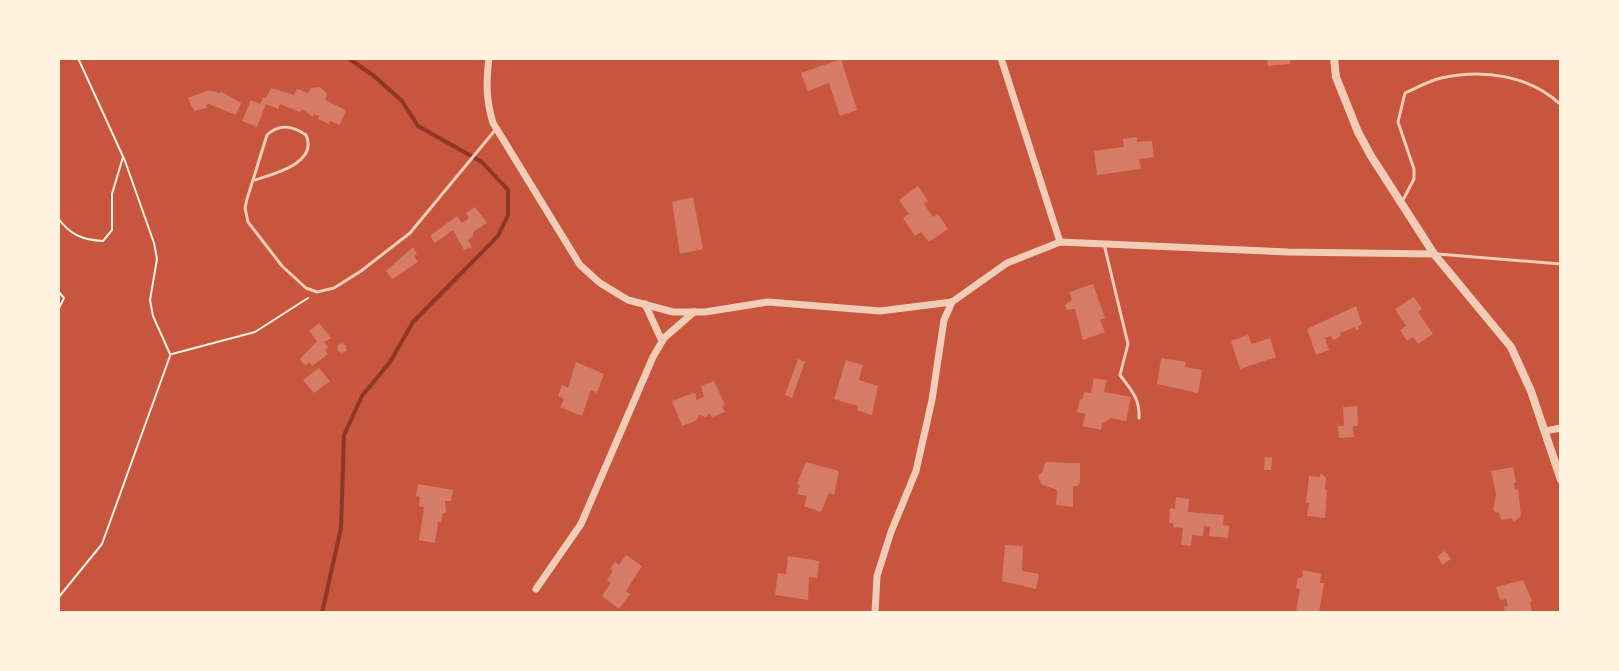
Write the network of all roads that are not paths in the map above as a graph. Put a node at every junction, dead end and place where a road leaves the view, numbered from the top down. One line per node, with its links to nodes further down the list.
1 (489, 58): 5 (street)
2 (1001, 58): 8 (street)
3 (1334, 58): 7 (street)
4 (1561, 105): 7 (lane)
5 (496, 129): 6 (lane); 13 (street)
6 (255, 180): 6 (lane)
7 (1401, 204): 10 (street)
8 (1060, 242): 9 (street); 12 (street)
9 (1104, 244): 10 (street); 16 (lane)
10 (1434, 254): 11 (lane); 18 (street)
11 (1561, 264)
12 (952, 302): 14 (street); 21 (street)
13 (645, 304): 14 (street); 15 (street)
14 (694, 312): 15 (street)
15 (662, 341): 20 (street)
16 (1139, 418)
17 (1561, 428): 18 (street)
18 (1545, 431): 19 (street)
19 (1561, 480)
20 (536, 589)
21 (875, 613)

